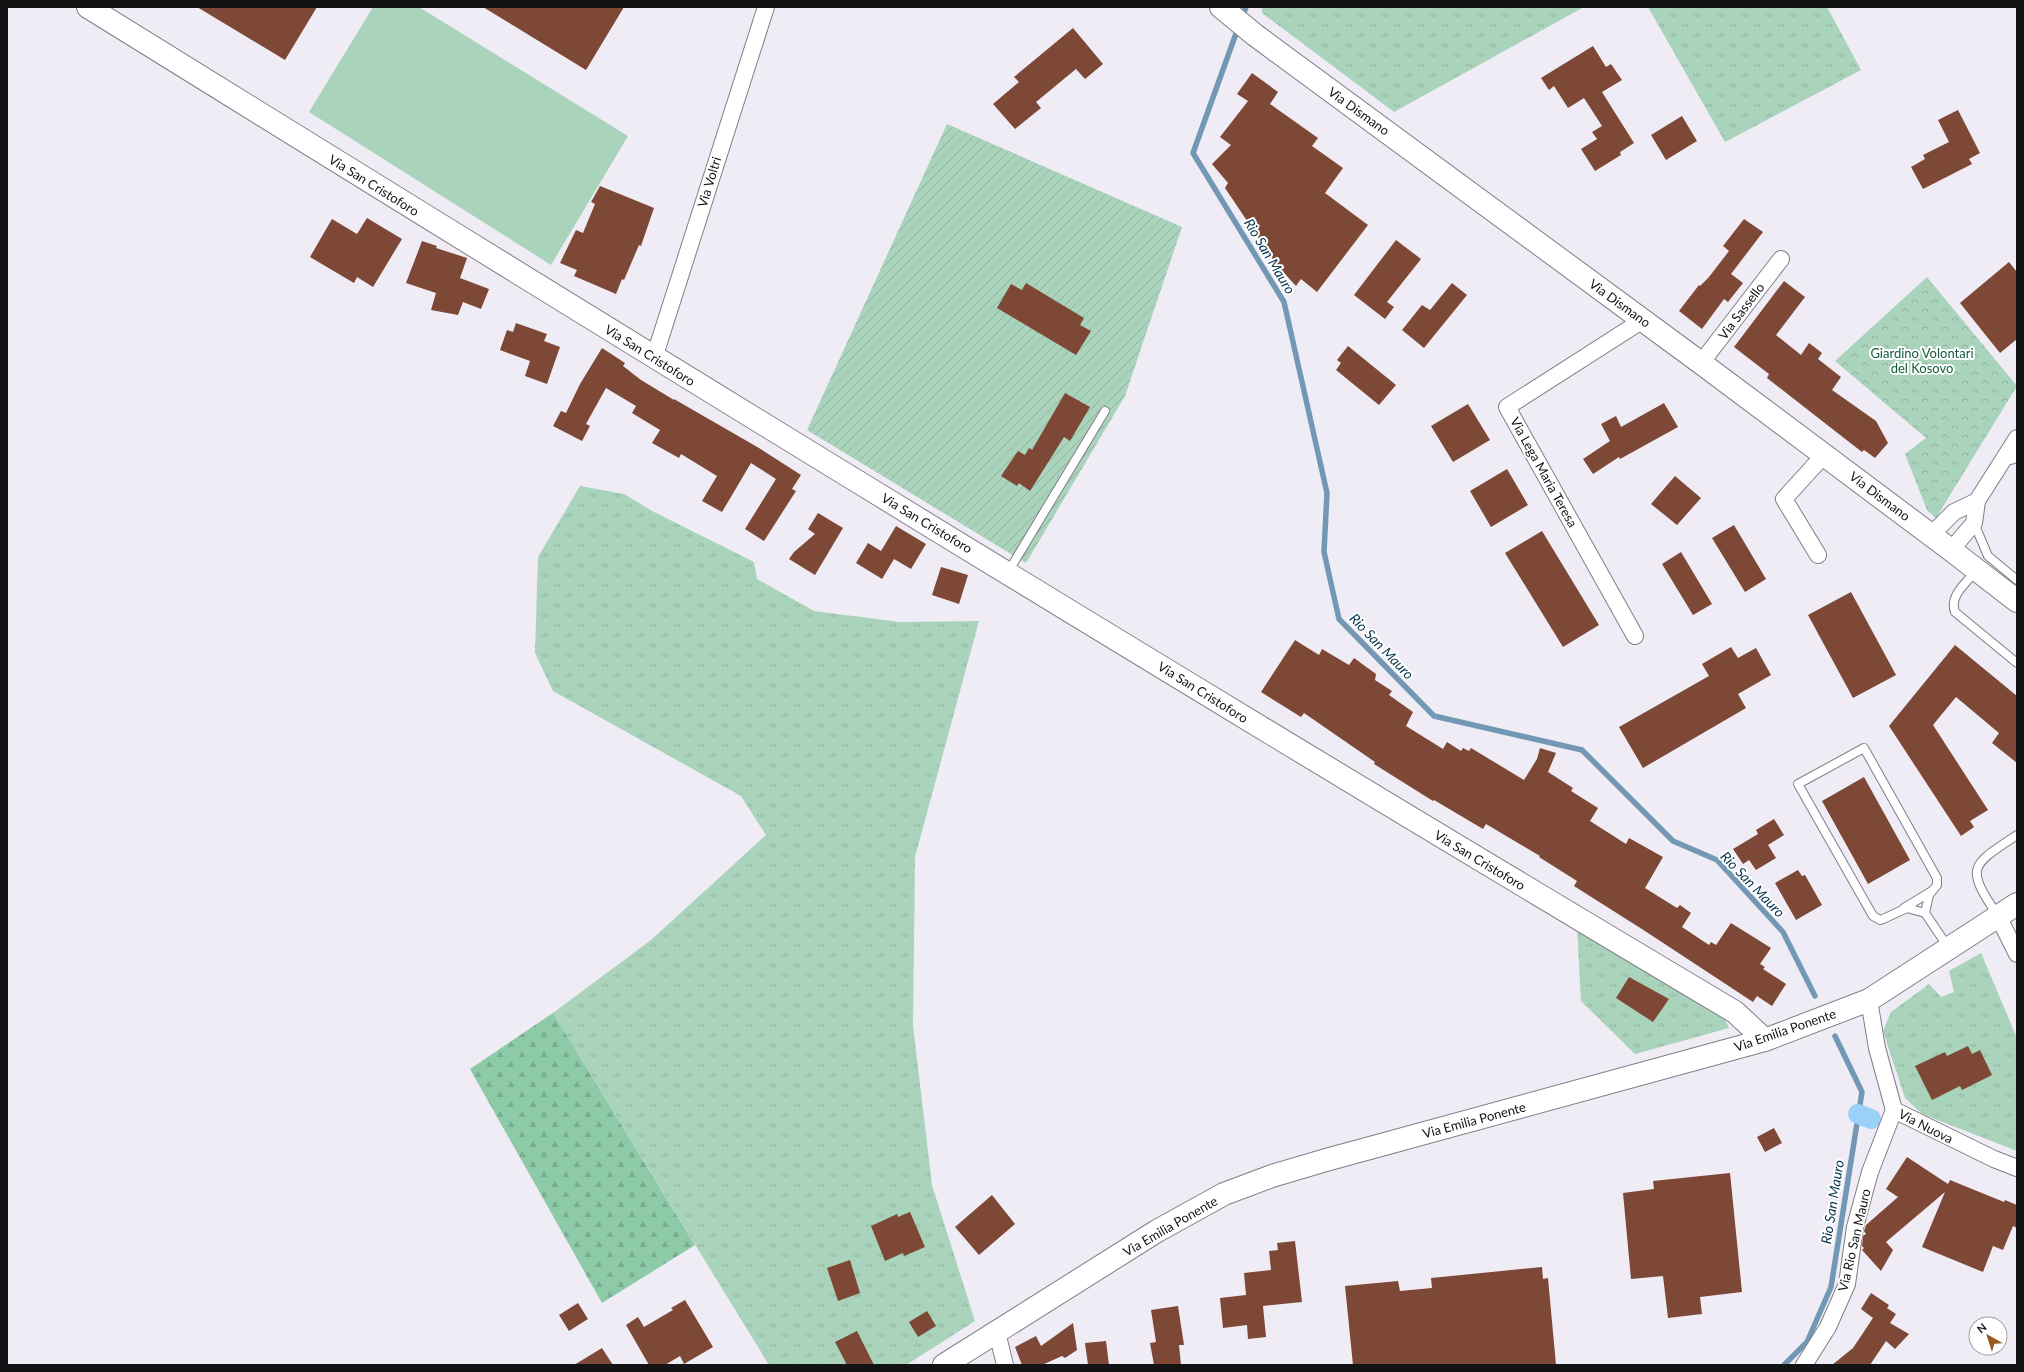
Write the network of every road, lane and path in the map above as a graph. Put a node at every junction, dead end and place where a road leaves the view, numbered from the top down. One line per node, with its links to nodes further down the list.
1 (88, 7): 6 (main road, Via San Cristoforo)
2 (766, 7): 6 (street, Via Voltri)
3 (1221, 7): 5 (main road, Via Dismano)
4 (1781, 259): 7 (street, Via Sassello)
5 (1643, 320): 7 (main road, Via Dismano); 22 (street, Via Lega Maria Teresa)
6 (654, 358): 19 (main road, Via San Cristoforo)
7 (1701, 363): 10 (main road, Via Dismano)
8 (1105, 411): 19 (lane)
9 (2017, 438): 12 (street)
10 (1824, 455): 15 (main road, Via Dismano); 17 (street)
11 (2017, 458): 12 (lane)
12 (2001, 463): 13 (street)
13 (1977, 501): 14 (street); 15 (street)
14 (1974, 524): 16 (street); 20 (lane)
15 (1931, 534): 16 (main road, Via Dismano)
16 (1951, 550): 18 (main road, Via Dismano)
17 (1818, 555)
18 (1976, 571): 21 (main road, Via Dismano); 23 (lane)
19 (1008, 572): 33 (main road, Via San Cristoforo)
20 (2017, 580)
21 (2017, 602)
22 (1635, 636)
23 (2017, 663)
24 (2017, 835): 29 (lane)
25 (1933, 890): 27 (lane); 27 (lane); 28 (lane)
26 (2017, 904): 29 (main road, Via Emilia Ponente)
27 (1904, 908): 28 (lane)
28 (1925, 913): 30 (lane)
29 (1998, 916): 30 (main road, Via Emilia Ponente); 31 (street)
30 (1948, 948): 32 (main road, Via Emilia Ponente)
31 (2017, 954)
32 (1869, 1000): 33 (main road, Via Emilia Ponente); 34 (street, Via Nuova)
33 (1765, 1040): 36 (main road, Via Emilia Ponente)
34 (1894, 1110): 35 (street, Via Nuova); 39 (street, Via Rio San Mauro)
35 (2017, 1168)
36 (997, 1332): 37 (main road, Via Emilia Ponente); 38 (street)
37 (944, 1365)
38 (1005, 1365)
39 (1804, 1365)

